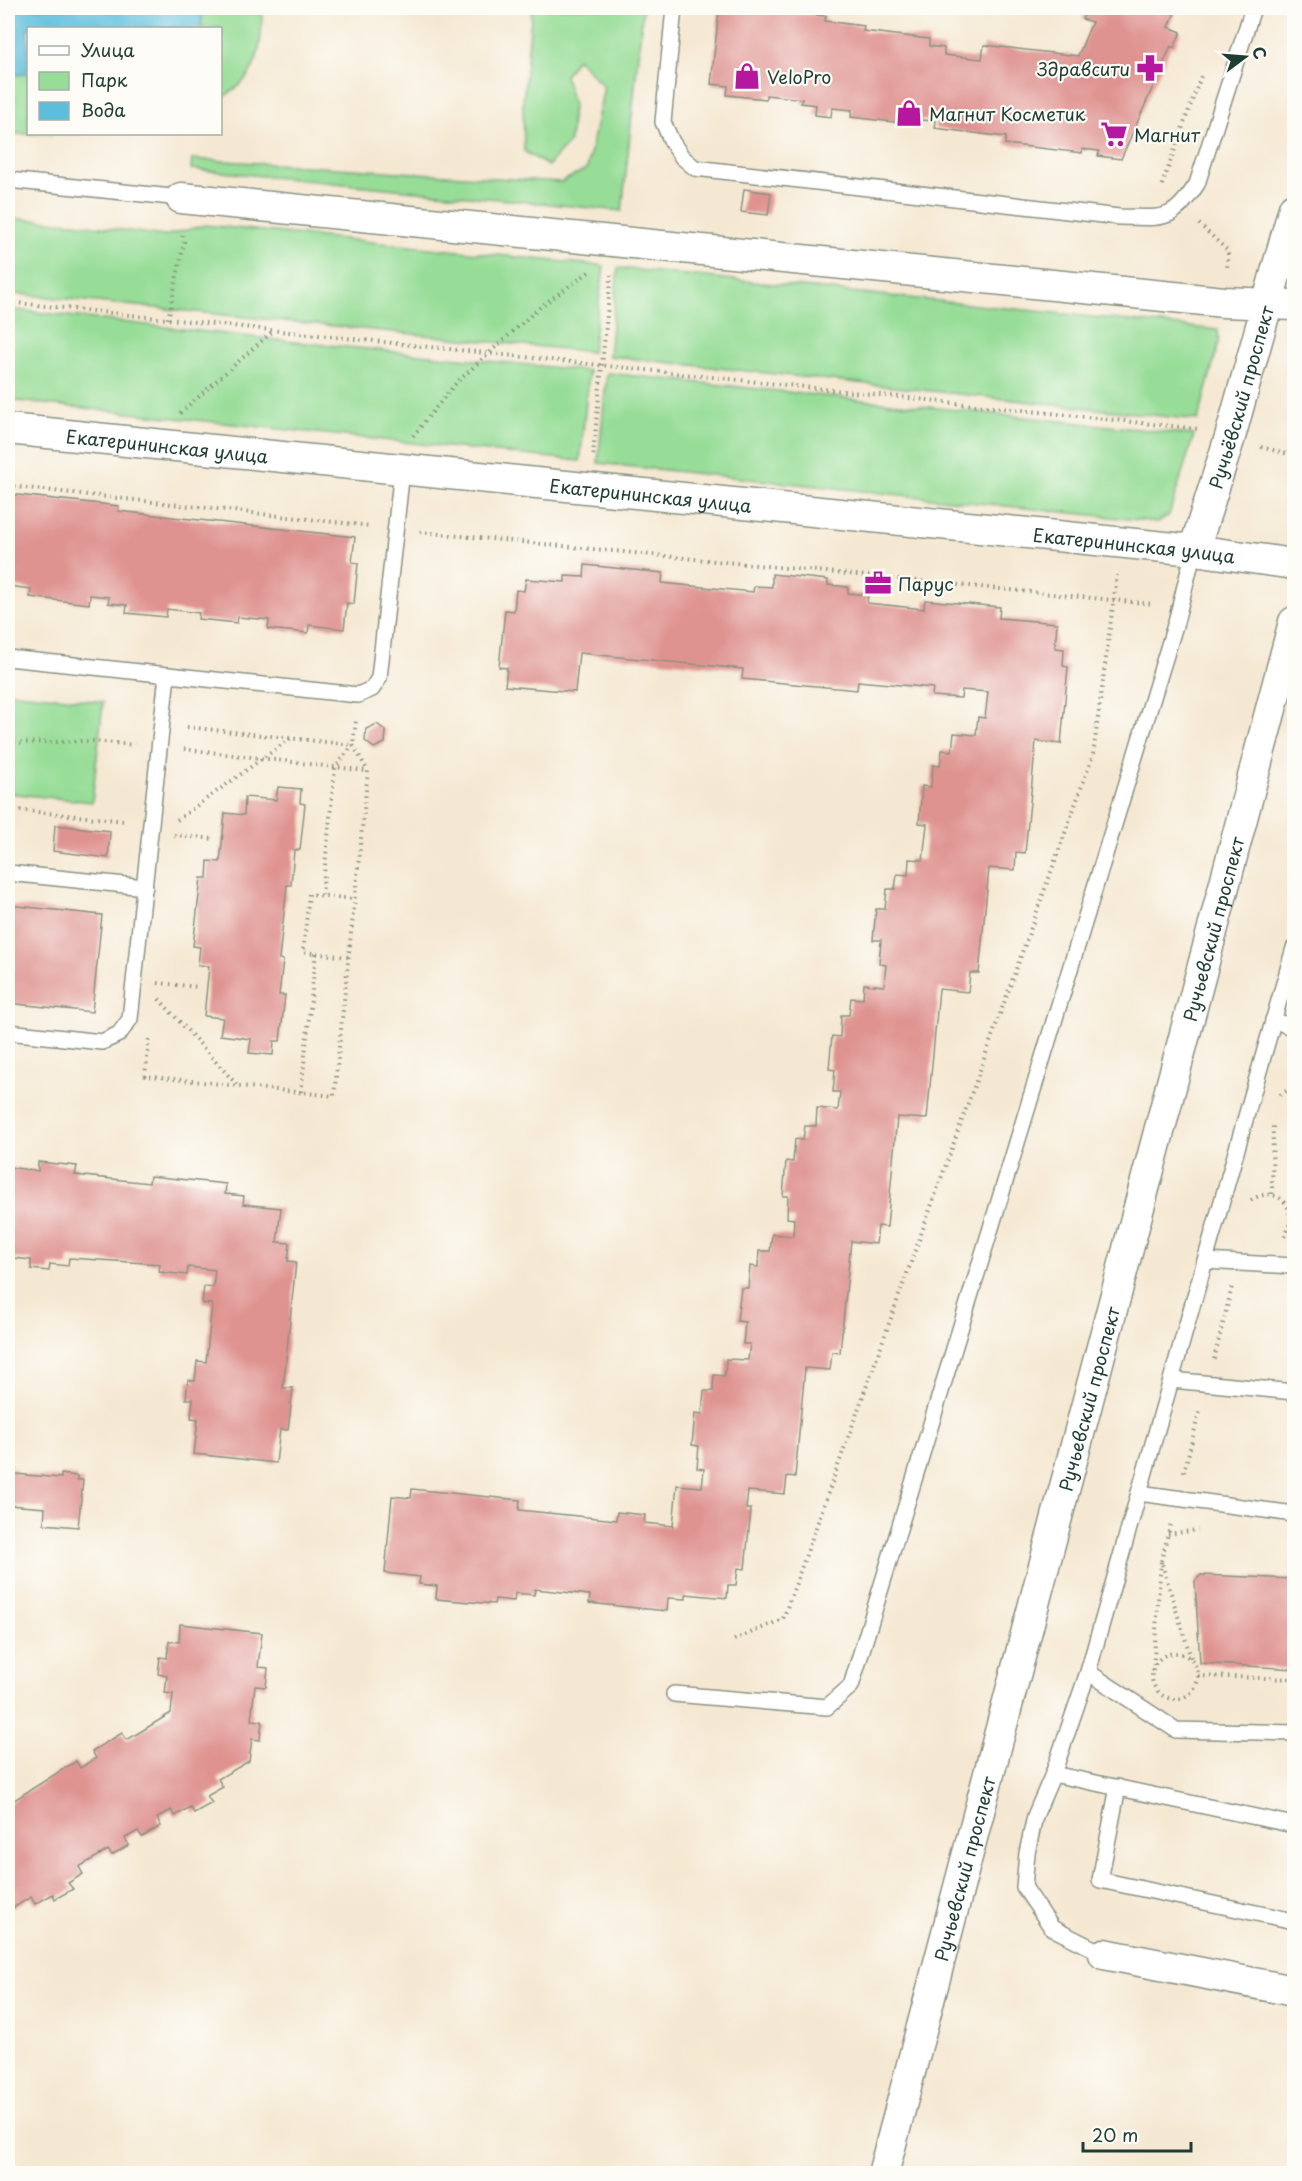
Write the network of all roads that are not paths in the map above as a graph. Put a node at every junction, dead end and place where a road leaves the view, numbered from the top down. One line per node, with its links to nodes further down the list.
1 (674, 8): 2 (lane)
2 (1253, 8)
3 (8, 180): 5 (lane)
4 (1294, 208): 6 (street, Ручьёвский проспект)
5 (180, 212): 6 (street)
6 (1280, 304): 9 (street, Ручьёвский проспект)
7 (8, 429): 8 (street, Екатерининская улица)
8 (402, 470): 9 (street, Екатерининская улица); 13 (lane)
9 (1194, 550): 10 (street, Екатерининская улица); 27 (lane)
10 (1293, 556)
11 (1294, 622): 35 (street, Ручьевский проспект)
12 (8, 658): 13 (lane)
13 (167, 675): 15 (lane)
14 (8, 873): 15 (lane)
15 (145, 887): 19 (lane)
16 (1294, 948): 17 (lane)
17 (1274, 1020): 18 (lane); 20 (lane)
18 (1294, 1028)
19 (8, 1032)
20 (1205, 1261): 21 (lane); 22 (lane)
21 (1294, 1266)
22 (1172, 1380): 23 (lane); 24 (lane)
23 (1294, 1392)
24 (1139, 1493): 25 (lane); 26 (lane)
25 (1294, 1514)
26 (1088, 1672): 28 (lane); 29 (lane)
27 (674, 1694)
28 (1294, 1733)
29 (1053, 1774): 30 (lane); 33 (lane)
30 (1118, 1787): 31 (lane); 32 (lane)
31 (1294, 1825)
32 (1294, 1921)
33 (1104, 1953): 34 (street)
34 (1294, 1991)
35 (884, 2174)

